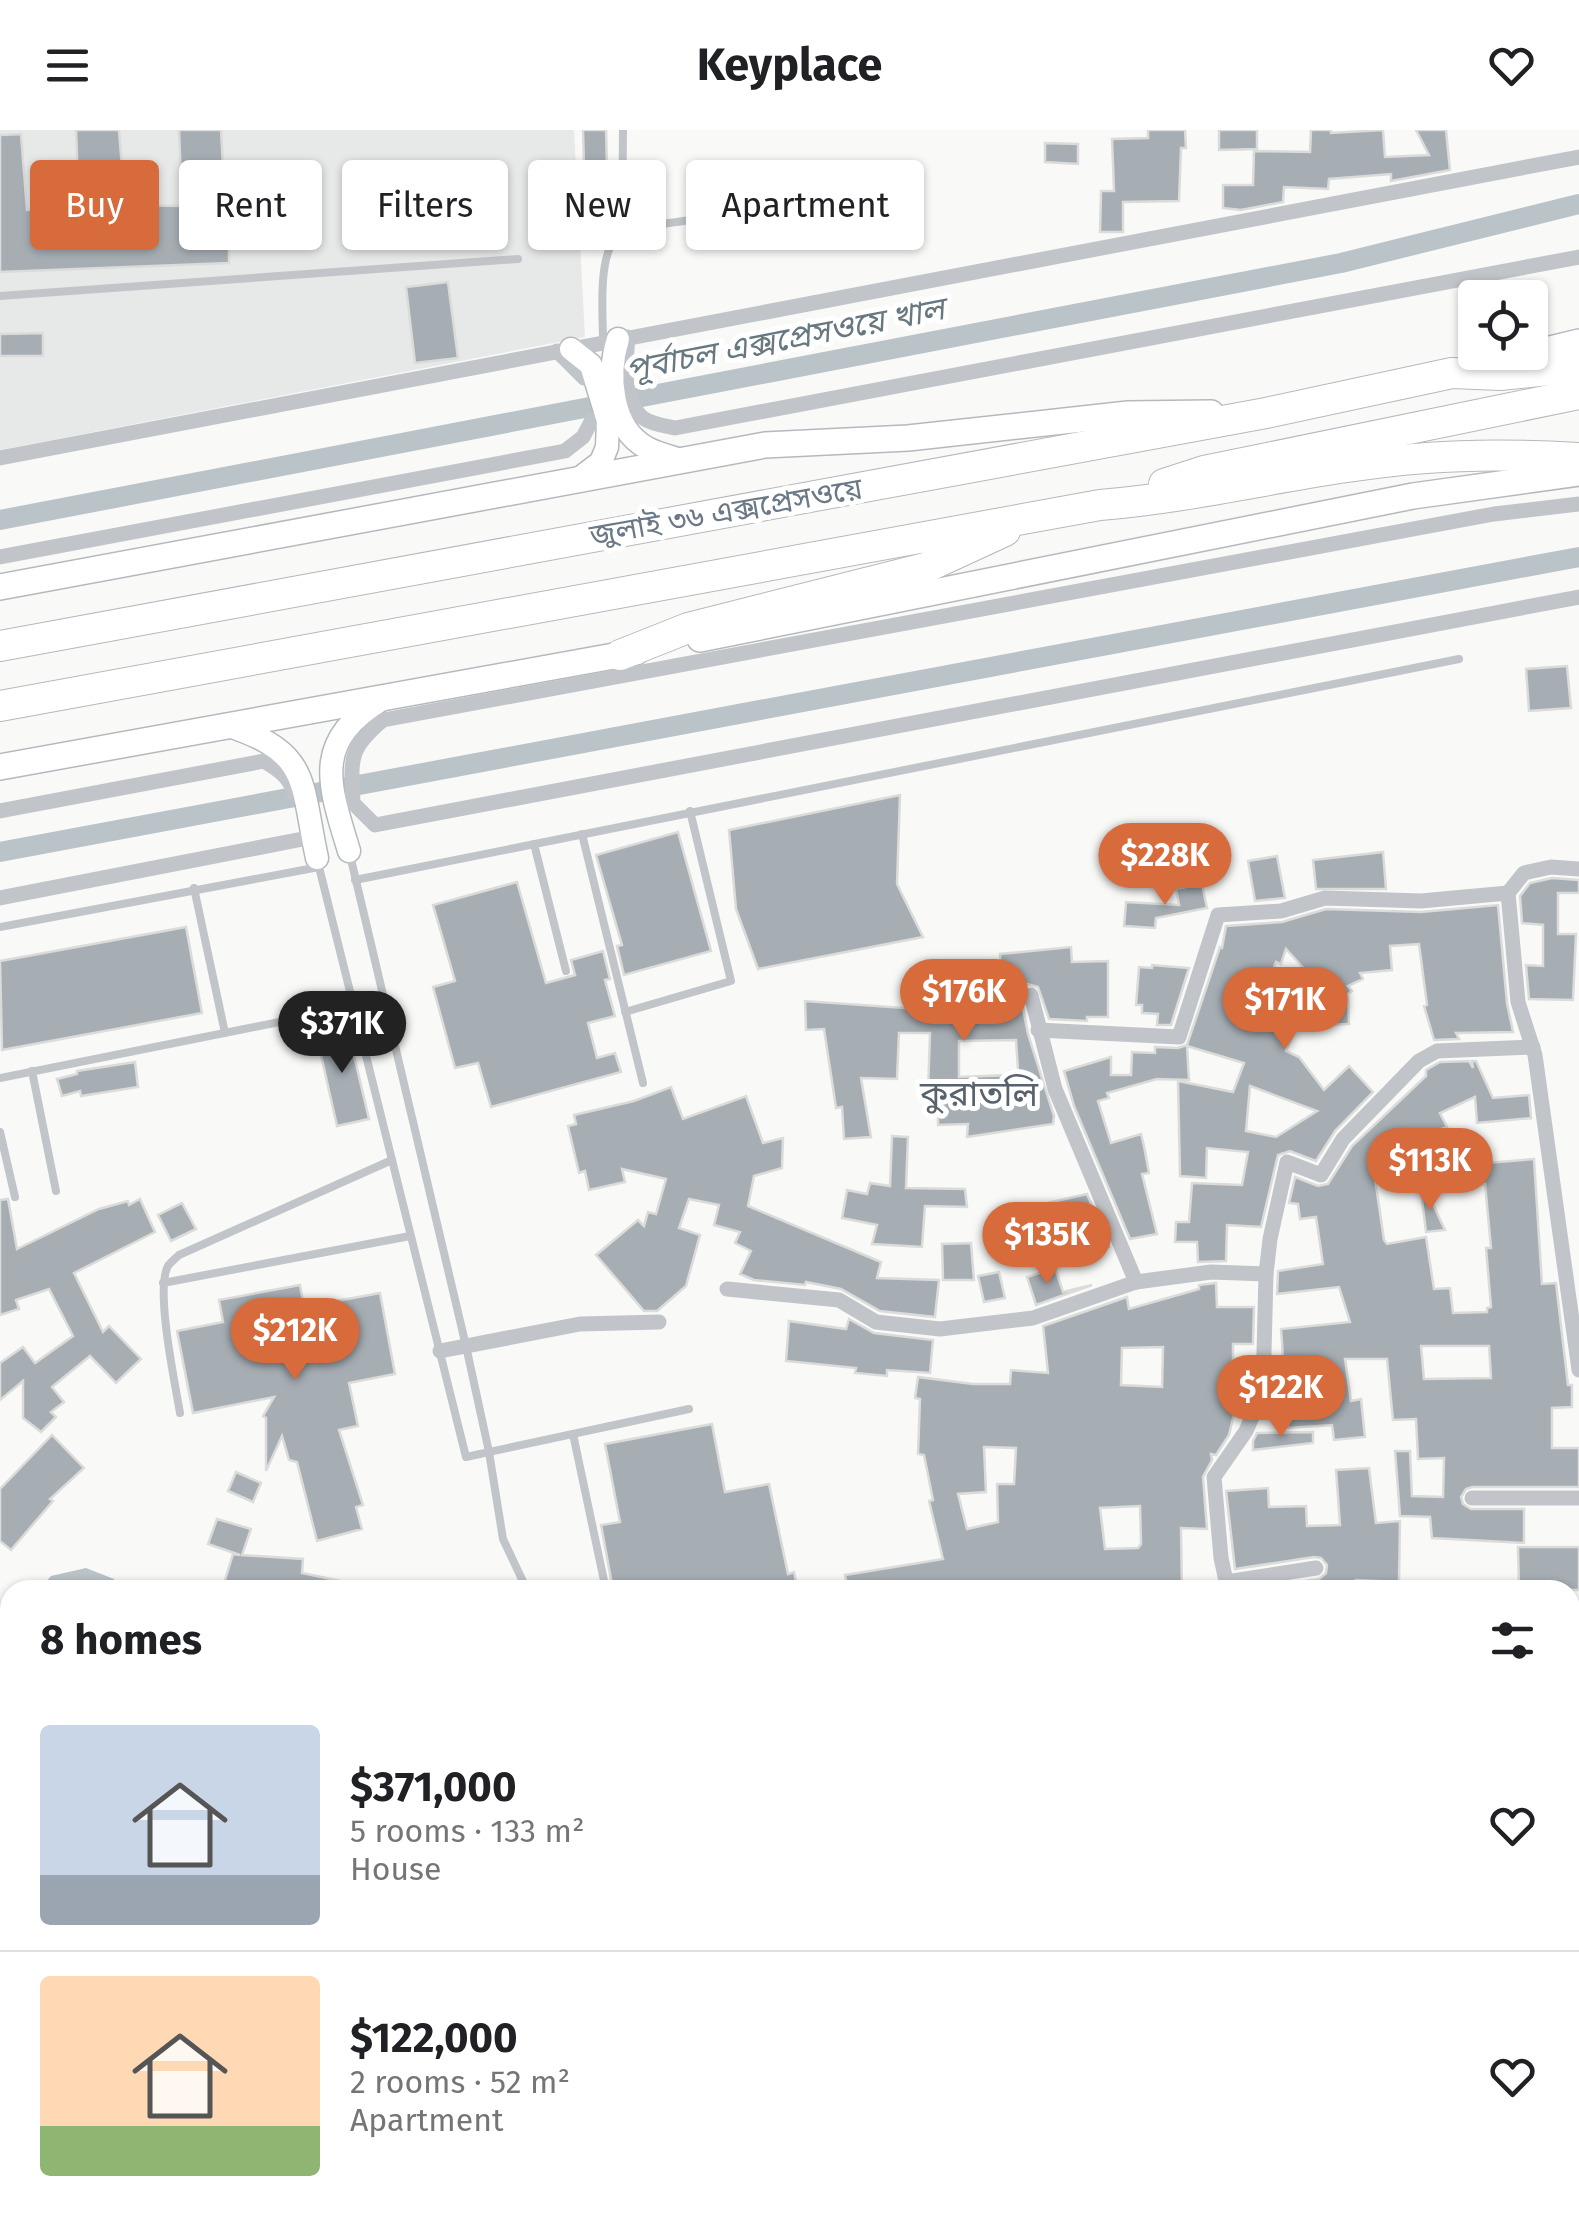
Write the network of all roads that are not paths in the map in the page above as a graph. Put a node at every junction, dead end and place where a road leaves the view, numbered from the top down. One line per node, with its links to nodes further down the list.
1 (622, 130): 3 (lane)
2 (1579, 157): 9 (street)
3 (622, 160)
4 (611, 250): 9 (lane)
5 (1579, 257): 9 (street)
6 (518, 259): 7 (lane)
7 (0, 296)
8 (1579, 342): 12 (main road)
9 (616, 343): 10 (street); 18 (street)
10 (574, 358): 16 (street); 20 (street)
11 (1579, 367): 12 (highway, জুলাই ৩৬ এক্সপ্রেসওয়ে)
12 (1452, 373): 14 (highway, জুলাই ৩৬ এক্সপ্রেসওয়ে)
13 (1579, 394): 21 (highway)
14 (1266, 413): 18 (main road); 27 (highway, জুলাই ৩৬ এক্সপ্রেসওয়ে)
15 (592, 420): 24 (street)
16 (0, 458)
17 (1579, 458): 21 (highway)
18 (678, 459): 20 (main road)
19 (1579, 473): 28 (main road)
20 (580, 478): 25 (main road)
21 (1100, 504): 23 (highway, জুলাই ৩৬ এক্সপ্রেসওয়ে)
22 (1579, 504): 33 (street)
23 (1045, 515): 28 (highway); 31 (highway, জুলাই ৩৬ এক্সপ্রেসওয়ে)
24 (0, 558)
25 (0, 587)
26 (1579, 598): 33 (street)
27 (0, 646)
28 (620, 655): 30 (main road)
29 (1459, 658): 37 (lane)
30 (392, 694): 32 (main road); 33 (street)
31 (0, 706)
32 (226, 725): 34 (street); 35 (main road)
33 (347, 744): 41 (street)
34 (269, 752): 36 (street); 40 (street)
35 (0, 767)
36 (0, 811)
37 (690, 811): 38 (lane); 51 (lane)
38 (582, 834): 39 (lane); 51 (lane)
39 (534, 844): 43 (lane); 48 (lane)
40 (313, 850): 44 (lane); 46 (street); 50 (lane)
41 (348, 851): 43 (lane)
42 (1579, 870): 45 (street)
43 (355, 880): 68 (lane)
44 (194, 888): 47 (lane); 53 (lane)
45 (1508, 893): 52 (street); 54 (street)
46 (0, 898)
47 (0, 928)
48 (566, 971)
49 (1031, 995): 52 (street)
50 (354, 1007): 53 (lane); 59 (lane)
51 (626, 1012): 57 (lane)
52 (1038, 1030): 65 (street)
53 (225, 1033): 55 (lane)
54 (1532, 1047): 63 (street); 70 (street)
55 (32, 1071): 56 (lane); 60 (lane)
56 (0, 1078)
57 (643, 1083)
58 (0, 1132): 61 (lane)
59 (392, 1160): 62 (lane); 64 (lane)
60 (56, 1192)
61 (15, 1197)
62 (410, 1236): 64 (lane); 69 (lane)
63 (1266, 1274): 65 (street); 80 (street)
64 (163, 1282): 72 (lane)
65 (1136, 1282): 66 (street)
66 (727, 1289)
67 (659, 1322): 68 (street)
68 (466, 1346): 69 (street); 74 (lane)
69 (440, 1351): 74 (lane)
70 (1579, 1370)
71 (689, 1409): 73 (lane)
72 (180, 1412)
73 (572, 1434): 74 (lane); 79 (lane)
74 (490, 1452): 78 (lane)
75 (1472, 1498): 76 (street)
76 (1579, 1498)
77 (1316, 1568): 81 (street)
78 (521, 1580)
79 (604, 1580)
80 (1226, 1580)
81 (1257, 1580)

